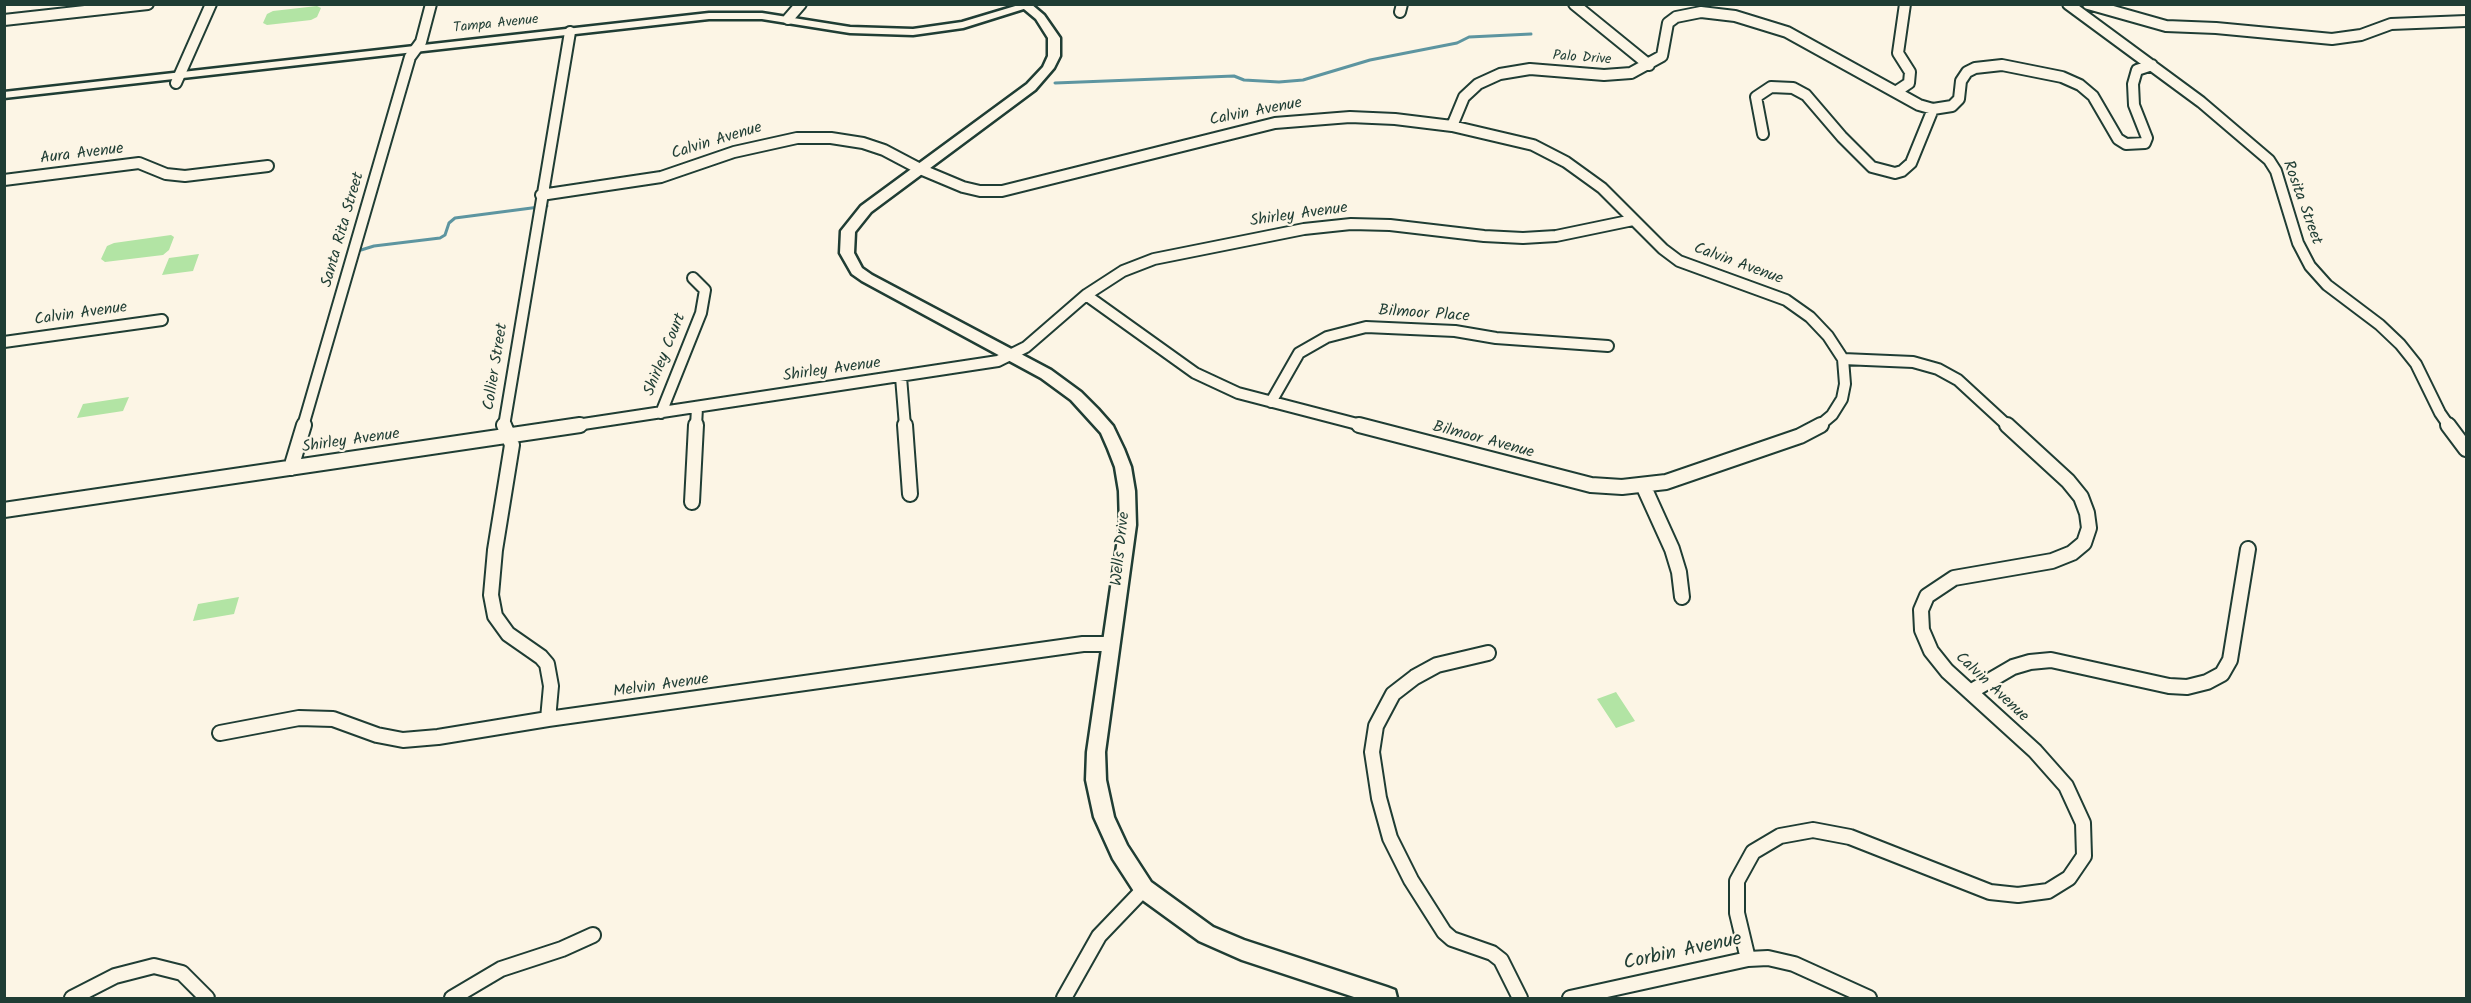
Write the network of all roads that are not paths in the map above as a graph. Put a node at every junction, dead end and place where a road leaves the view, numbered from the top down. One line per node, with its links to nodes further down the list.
1 (148, 4): 11 (street)
2 (211, 4): 17 (street)
3 (431, 4): 14 (street, Santa Rita Street)
4 (801, 4): 10 (street)
5 (1574, 4): 15 (street)
6 (1905, 4): 18 (street)
7 (2068, 4): 16 (street, Rosita Street)
8 (2088, 4): 12 (street)
9 (1024, 6): 10 (street, Tampa Avenue); 26 (main road, Wells Drive)
10 (788, 19): 13 (street, Tampa Avenue)
11 (4, 20)
12 (2466, 21)
13 (570, 32): 14 (street, Tampa Avenue); 28 (street, Collier Street)
14 (415, 50): 17 (street, Tampa Avenue); 43 (street, Santa Rita Street)
15 (1649, 65): 18 (street); 21 (street, Palo Drive)
16 (2152, 65): 20 (street); 42 (street, Rosita Street)
17 (177, 80): 19 (street, Tampa Avenue)
18 (1897, 91): 20 (street)
19 (4, 95)
20 (1933, 109): 22 (street)
21 (1452, 126): 26 (street, Calvin Avenue); 29 (street, Calvin Avenue)
22 (1763, 134)
23 (144, 150): 24 (street)
24 (138, 163): 25 (street, Aura Avenue); 27 (street, Aura Avenue)
25 (268, 166)
26 (920, 169): 28 (street, Calvin Avenue); 35 (main road, Wells Drive)
27 (4, 180)
28 (541, 195): 41 (street, Collier Street)
29 (1633, 220): 31 (street, Shirley Avenue); 36 (street, Calvin Avenue)
30 (693, 278): 40 (street, Shirley Court)
31 (1086, 295): 35 (street, Shirley Avenue); 38 (street, Bilmoor Avenue)
32 (162, 320): 33 (street, Calvin Avenue)
33 (4, 342)
34 (1608, 346): 38 (street, Bilmoor Place)
35 (1010, 355): 37 (street, Shirley Avenue); 50 (main road, Wells Drive)
36 (1842, 359): 44 (street, Bilmoor Avenue); 52 (street, Calvin Avenue)
37 (901, 377): 39 (street, Shirley Avenue); 45 (street)
38 (1271, 402): 44 (street, Bilmoor Avenue)
39 (697, 408): 40 (street, Shirley Avenue); 46 (street)
40 (661, 413): 41 (street, Shirley Avenue)
41 (506, 436): 43 (street, Shirley Avenue); 53 (street, Collier Street)
42 (2466, 449)
43 (291, 468): 47 (street, Shirley Avenue)
44 (1643, 485): 49 (street)
45 (910, 494)
46 (692, 502)
47 (4, 510)
48 (2248, 549): 52 (street)
49 (1682, 597)
50 (1110, 644): 53 (street, Melvin Avenue); 55 (main road, Wells Drive)
51 (1488, 653): 63 (street)
52 (1970, 692): 57 (street, Calvin Avenue)
53 (549, 719): 54 (street, Melvin Avenue)
54 (220, 733)
55 (1144, 889): 61 (street); 62 (main road, Wells Drive)
56 (593, 935): 60 (street)
57 (1748, 959): 64 (street, Corbin Avenue); 65 (street, Corbin Avenue)
58 (72, 999): 59 (street)
59 (207, 999)
60 (452, 999)
61 (1064, 999)
62 (1387, 999)
63 (1520, 999)
64 (1570, 999)
65 (1869, 999)

